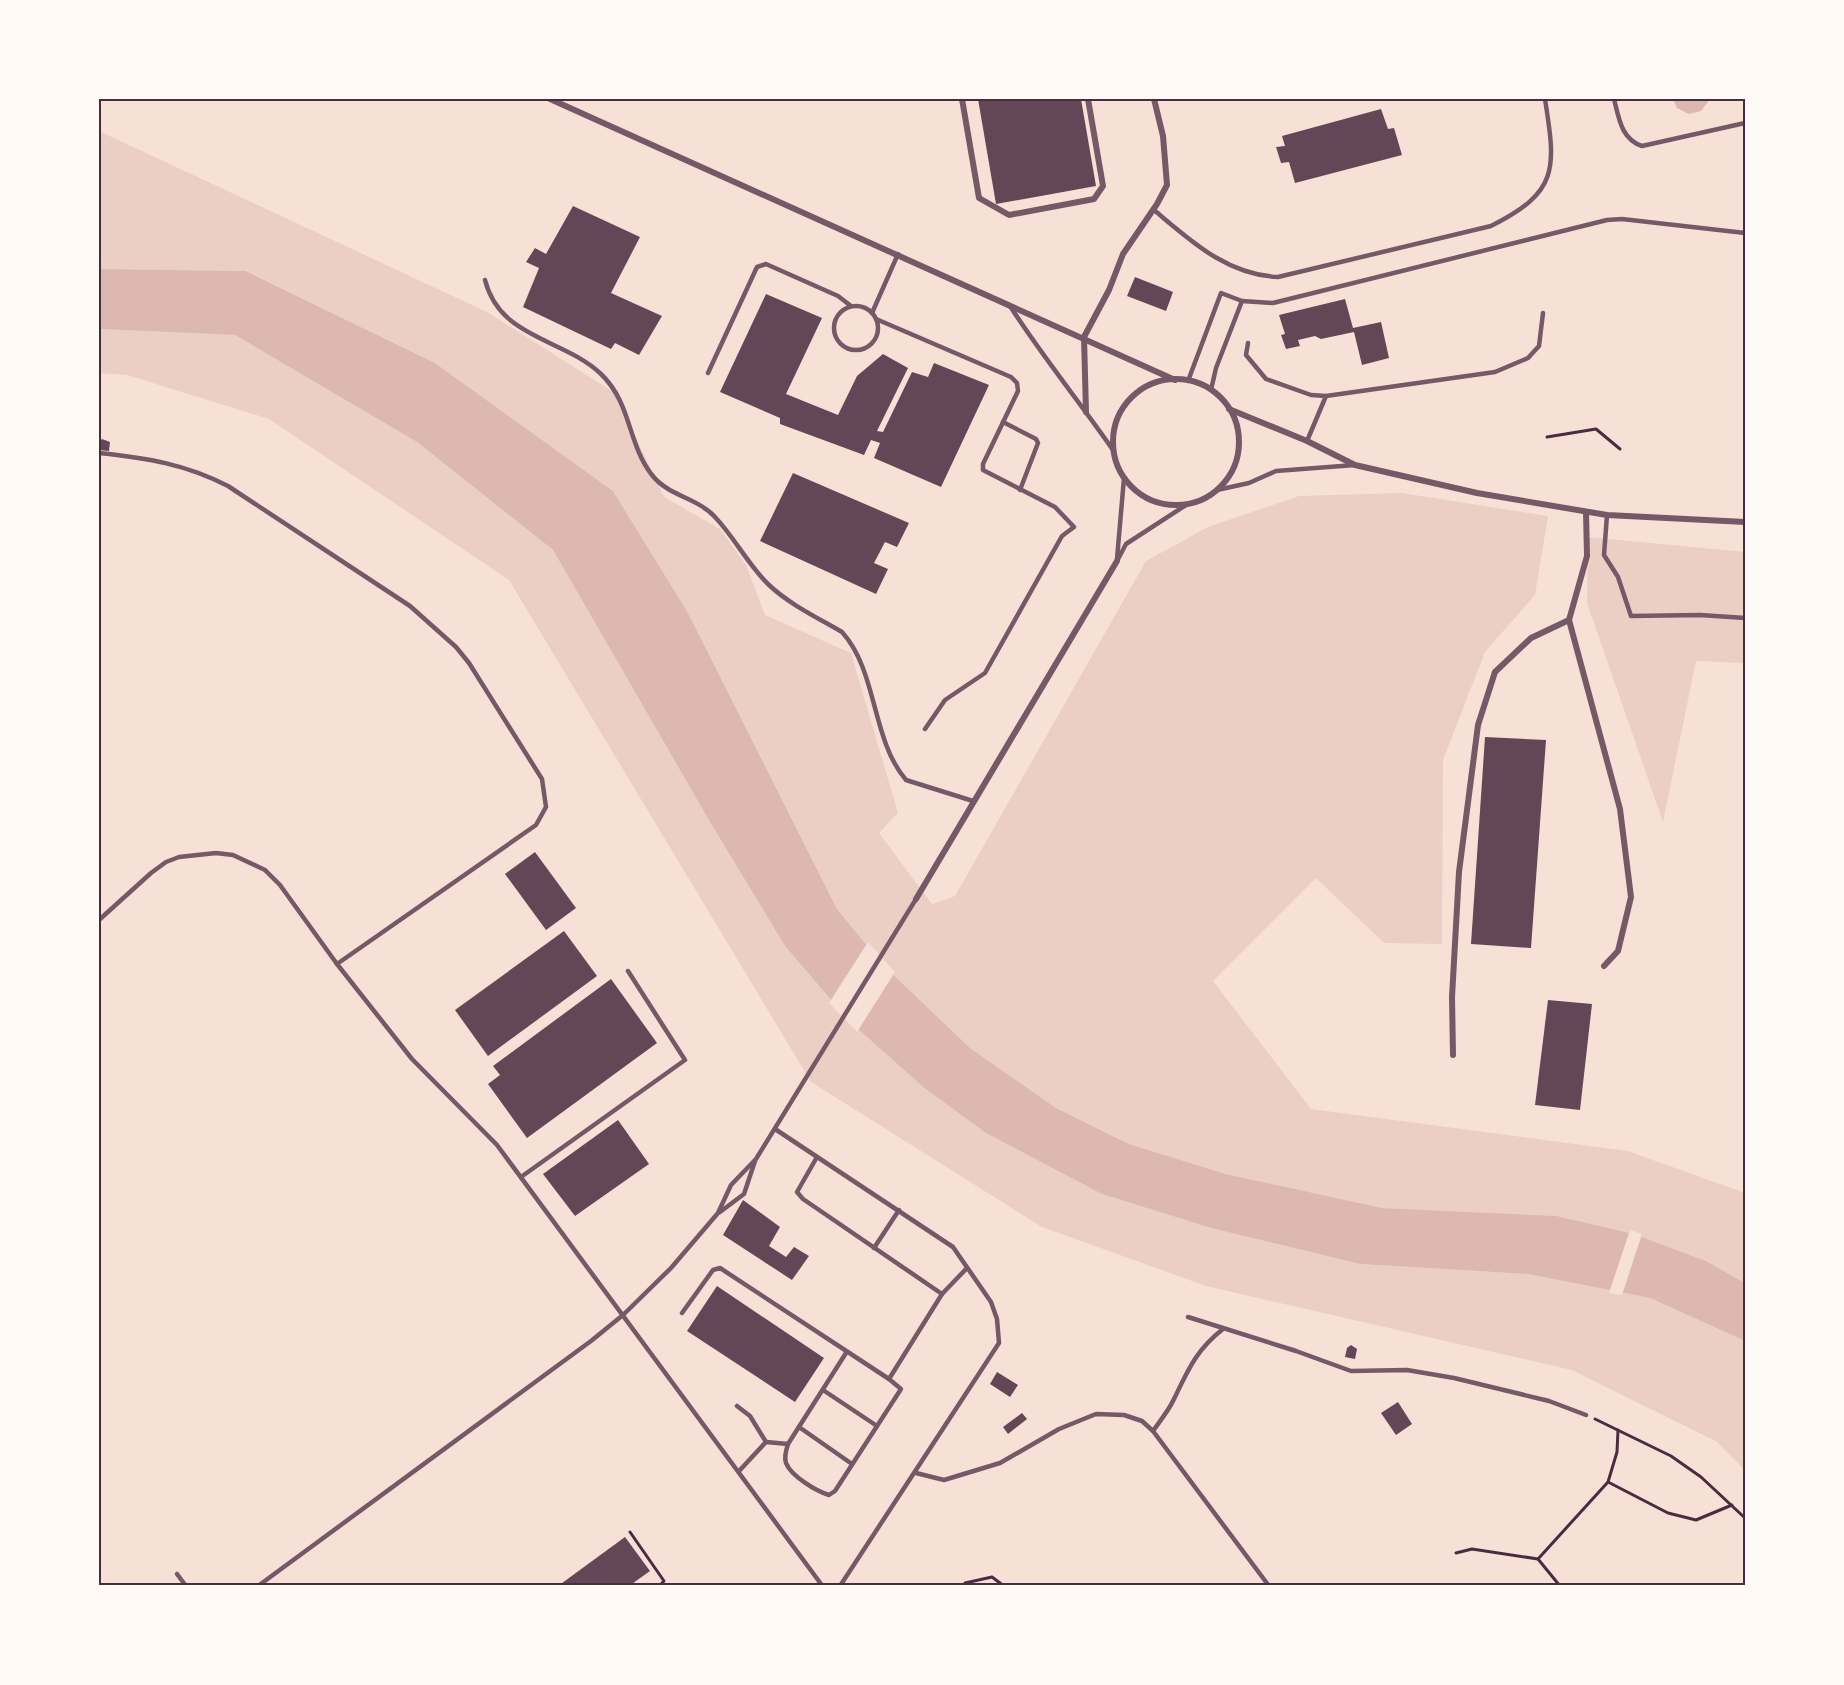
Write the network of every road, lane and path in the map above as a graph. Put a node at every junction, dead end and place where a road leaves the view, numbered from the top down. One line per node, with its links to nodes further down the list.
1 (550, 99): 10 (street)
2 (962, 99): 3 (street)
3 (1088, 99)
4 (1154, 99): 8 (street)
5 (1545, 99): 8 (lane)
6 (1614, 99): 7 (lane)
7 (1745, 123)
8 (1154, 210): 18 (street)
9 (1745, 232): 12 (lane)
10 (898, 254): 13 (street); 15 (lane)
11 (485, 280): 45 (lane)
12 (1242, 301): 22 (lane); 23 (lane)
13 (1008, 303): 18 (street); 26 (lane)
14 (851, 306): 15 (lane); 17 (lane); 20 (lane)
15 (872, 313): 17 (lane)
16 (1543, 313): 24 (lane)
17 (876, 319): 27 (lane)
18 (1084, 337): 21 (street); 26 (street)
19 (1248, 343): 24 (lane)
20 (708, 373)
21 (1174, 380): 22 (street); 31 (street)
22 (1188, 381): 23 (street)
23 (1211, 390): 25 (street)
24 (1326, 396): 29 (lane)
25 (1229, 409): 29 (street); 36 (street)
26 (1086, 411): 31 (lane)
27 (1003, 422): 35 (lane); 35 (lane)
28 (1547, 437): 30 (path)
29 (1307, 441): 33 (street)
30 (1620, 449)
31 (1113, 450): 34 (street)
32 (99, 453): 48 (lane)
33 (1354, 465): 36 (lane); 38 (street)
34 (1124, 478): 37 (street); 41 (lane)
35 (1020, 490): 44 (lane)
36 (1217, 490): 37 (street)
37 (1186, 505): 41 (lane)
38 (1586, 512): 39 (street); 43 (street)
39 (1607, 514): 40 (street); 42 (lane)
40 (1745, 522)
41 (1116, 561): 45 (street)
42 (1745, 618)
43 (1569, 620): 49 (street); 51 (street)
44 (925, 729)
45 (973, 801): 46 (street)
46 (916, 899): 52 (lane)
47 (99, 920): 48 (lane)
48 (337, 964): 55 (lane)
49 (1604, 966)
50 (628, 971): 55 (lane)
51 (1454, 1055)
52 (776, 1129): 53 (lane); 54 (lane)
53 (817, 1157): 56 (lane); 58 (lane)
54 (756, 1159): 57 (lane); 57 (lane)
55 (521, 1177): 62 (lane)
56 (899, 1210): 58 (lane); 59 (lane)
57 (718, 1213): 62 (lane)
58 (874, 1248): 60 (lane)
59 (967, 1268): 60 (lane); 78 (lane)
60 (942, 1294): 66 (lane)
61 (682, 1313): 65 (lane)
62 (623, 1315): 77 (lane); 89 (lane)
63 (1188, 1317): 64 (lane)
64 (1223, 1329): 69 (lane); 73 (lane)
65 (846, 1353): 66 (lane); 67 (lane)
66 (889, 1380): 70 (lane)
67 (823, 1390): 70 (lane); 71 (lane)
68 (737, 1406): 74 (lane)
69 (1586, 1414): 72 (path)
70 (877, 1426): 76 (lane)
71 (799, 1427): 75 (lane); 76 (lane)
72 (1618, 1430): 79 (path); 80 (path)
73 (1153, 1431): 78 (lane); 93 (lane)
74 (766, 1442): 75 (lane); 77 (lane)
75 (788, 1444): 76 (lane)
76 (852, 1464)
77 (740, 1470): 87 (lane)
78 (916, 1473): 91 (lane)
79 (1608, 1482): 80 (path); 84 (path)
80 (1732, 1505): 81 (path)
81 (1745, 1518)
82 (630, 1532): 90 (path)
83 (1456, 1553): 84 (path)
84 (1538, 1559): 94 (path)
85 (177, 1574): 88 (lane)
86 (965, 1583): 92 (path)
87 (821, 1584)
88 (186, 1586)
89 (258, 1586)
90 (659, 1586)
91 (840, 1586)
92 (1004, 1586)
93 (1269, 1586)
94 (1560, 1586)

